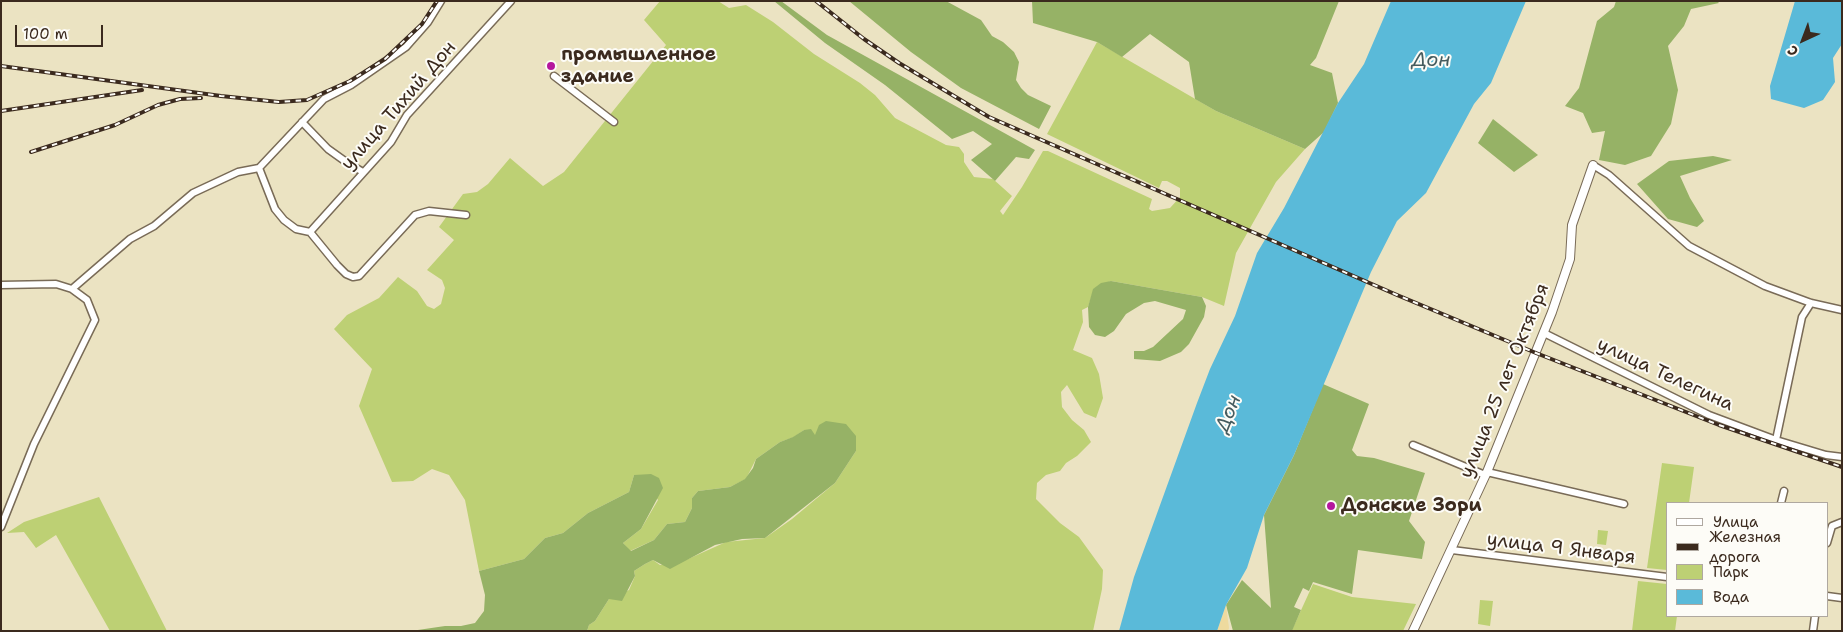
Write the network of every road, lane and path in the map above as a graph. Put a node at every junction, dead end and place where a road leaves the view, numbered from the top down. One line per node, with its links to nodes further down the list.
1 (440, 1): 4 (street)
2 (511, 1): 8 (street, улица Тихий Дон)
3 (554, 76): 5 (street)
4 (302, 122): 7 (street); 8 (street)
5 (614, 122)
6 (1593, 165): 13 (street); 15 (street, улица 25 лет Октября)
7 (259, 168): 10 (street); 12 (street)
8 (363, 172): 10 (street, улица Тихий Дон)
9 (466, 215): 10 (street)
10 (310, 232)
11 (1, 286): 12 (street)
12 (72, 289): 24 (street)
13 (1811, 304): 14 (street); 16 (street)
14 (1842, 310)
15 (1544, 333): 16 (street, улица Телегина); 19 (street, улица 25 лет Октября)
16 (1776, 440): 18 (street, улица Телегина)
17 (1413, 445): 19 (street)
18 (1842, 457)
19 (1486, 474): 22 (street); 26 (street, улица 25 лет Октября)
20 (1784, 491): 21 (street)
21 (1782, 502)
22 (1624, 504)
23 (1842, 522): 25 (street)
24 (1, 527)
25 (1828, 540)
26 (1452, 550): 27 (street, улица 9 Января); 31 (street, улица 25 лет Октября)
27 (1666, 577)
28 (1828, 596): 29 (street)
29 (1842, 598)
30 (1815, 617): 32 (street)
31 (1413, 631)
32 (1813, 631)

